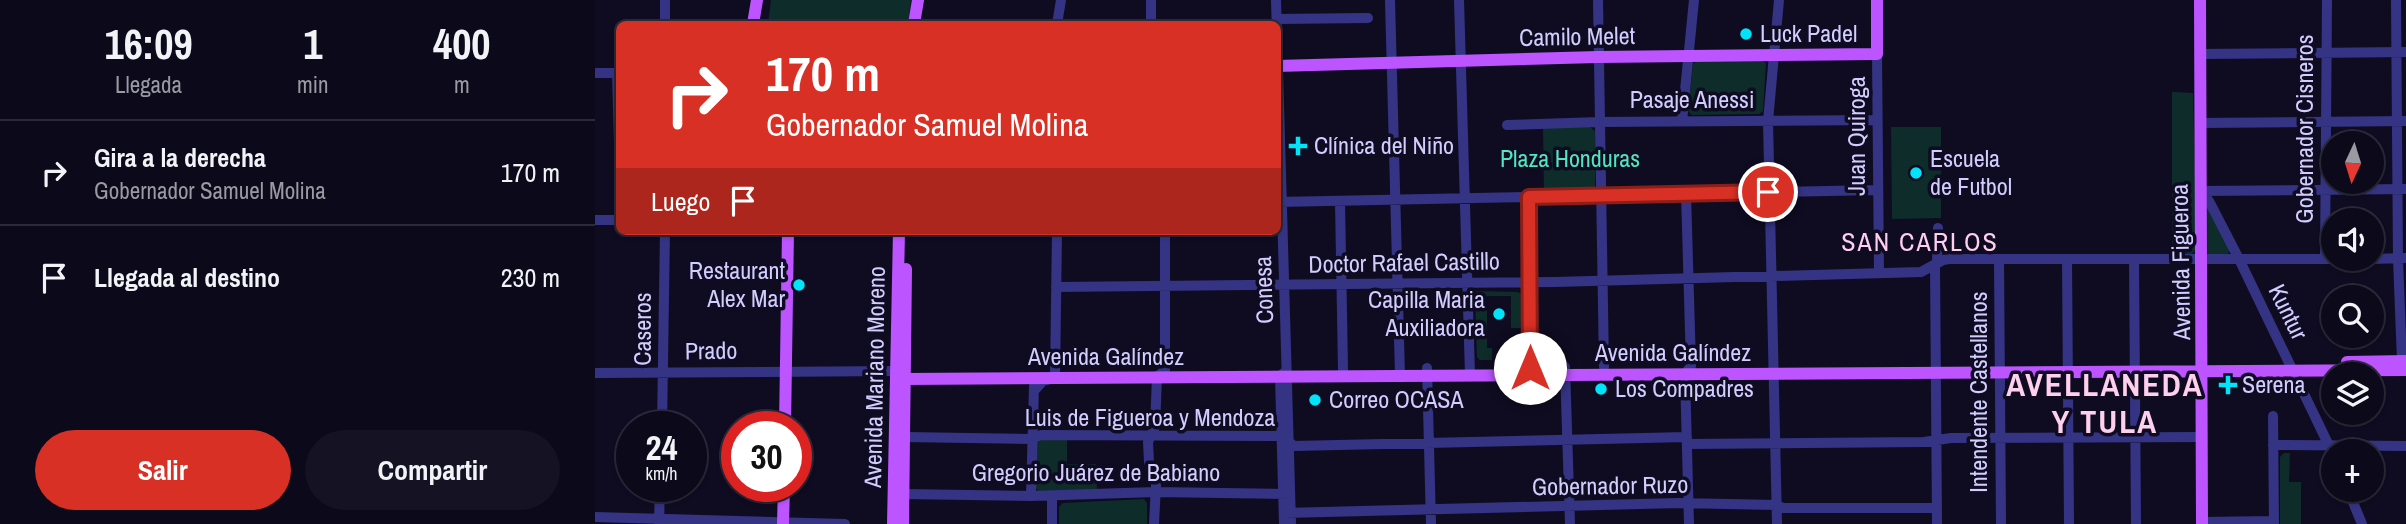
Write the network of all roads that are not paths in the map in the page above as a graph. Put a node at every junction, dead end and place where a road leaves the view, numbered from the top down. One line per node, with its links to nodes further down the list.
1 (665, 0): 18 (street)
2 (757, 0): 19 (main road)
3 (918, 0): 20 (main road)
4 (1061, 0): 21 (street)
5 (1150, 0): 22 (street)
6 (1276, 0): 17 (street, Conesa)
7 (1390, 0): 31 (street)
8 (1459, 0): 30 (street)
9 (1598, 0): 29 (street)
10 (1694, 0): 27 (street)
11 (1779, 0): 28 (street)
12 (1877, 0): 25 (main road, Juan Quiroga)
13 (2200, 0): 26 (main road, Avenida Figueroa)
14 (2327, 0): 23 (street, Gobernador Cisneros)
15 (2396, 0): 24 (street)
16 (1368, 18): 17 (street)
17 (1277, 19)
18 (665, 21)
19 (754, 21)
20 (914, 21)
21 (1058, 21)
22 (1151, 21)
23 (2327, 52): 24 (street); 26 (street); 40 (street, Gobernador Cisneros)
24 (2401, 52): 38 (street)
25 (1877, 54): 28 (main road, Camilo Melet); 35 (street, Juan Quiroga)
26 (2200, 54): 41 (main road, Avenida Figueroa)
27 (1688, 56): 28 (main road, Camilo Melet); 29 (main road, Camilo Melet); 36 (street)
28 (1774, 56): 37 (street)
29 (1598, 57): 30 (main road, Camilo Melet); 39 (street)
30 (1461, 62): 31 (main road, Camilo Melet); 53 (street)
31 (1392, 63): 32 (main road, Camilo Melet); 54 (street)
32 (1281, 66)
33 (595, 73): 34 (street)
34 (616, 73)
35 (1877, 120): 37 (street, Pasaje Anessi); 47 (street, Juan Quiroga)
36 (1682, 121): 37 (street, Pasaje Anessi); 39 (street, Pasaje Anessi)
37 (1769, 121): 49 (street)
38 (2402, 121): 40 (street); 46 (street)
39 (1599, 122): 42 (street, Pasaje Anessi); 51 (street)
40 (2326, 122): 41 (street); 43 (street, Gobernador Cisneros)
41 (2200, 123): 48 (main road, Avenida Figueroa)
42 (1507, 125)
43 (2326, 131)
44 (2321, 189): 48 (street)
45 (2384, 189): 46 (street)
46 (2402, 189): 71 (street)
47 (1877, 190): 49 (street); 76 (street, Juan Quiroga)
48 (2201, 191): 67 (main road, Avenida Figueroa); 68 (street, Kuntur)
49 (1768, 192): 50 (street); 78 (street)
50 (1686, 193): 51 (street); 79 (street)
51 (1601, 195): 52 (street); 80 (street)
52 (1529, 197): 53 (street); 83 (street)
53 (1465, 198): 54 (street); 82 (street)
54 (1395, 200): 55 (street); 84 (street)
55 (1340, 201): 56 (street); 86 (street)
56 (1281, 202)
57 (595, 220): 58 (street)
58 (616, 220)
59 (1281, 223): 88 (street, Conesa)
60 (1938, 228): 75 (street)
61 (664, 235): 107 (street, Caseros)
62 (788, 235): 100 (main road)
63 (899, 235): 108 (main road, Avenida Mariano Moreno)
64 (907, 235): 108 (main road, Avenida Mariano Moreno)
65 (1057, 235): 87 (street)
66 (1165, 235): 85 (street)
67 (2201, 259): 68 (street); 74 (street); 90 (main road, Avenida Figueroa)
68 (2239, 259): 69 (street); 91 (street, Kuntur)
69 (2321, 259)
70 (2384, 259): 71 (street)
71 (2402, 259): 89 (street)
72 (2000, 260): 73 (street); 75 (street); 97 (street, Intendente Castellanos)
73 (2067, 260): 74 (street); 93 (street)
74 (2134, 260): 94 (street)
75 (1936, 264): 77 (street); 81 (street)
76 (1879, 272): 77 (street, Doctor Rafael Castillo); 78 (street, Doctor Rafael Castillo)
77 (1921, 272): 81 (street)
78 (1772, 275): 79 (street, Doctor Rafael Castillo); 102 (street)
79 (1688, 278): 80 (street, Doctor Rafael Castillo); 99 (street)
80 (1602, 281): 83 (street, Doctor Rafael Castillo); 92 (street)
81 (1935, 281): 96 (street)
82 (1466, 282): 83 (street, Doctor Rafael Castillo); 84 (street, Doctor Rafael Castillo); 105 (street)
83 (1530, 282): 95 (street)
84 (1397, 284): 86 (street, Doctor Rafael Castillo); 103 (street)
85 (1165, 285): 87 (street, Doctor Rafael Castillo); 88 (street, Doctor Rafael Castillo); 110 (street)
86 (1342, 285): 88 (street, Doctor Rafael Castillo); 98 (street)
87 (1056, 286): 109 (street)
88 (1284, 286): 111 (street, Conesa)
89 (2405, 365): 91 (main road, Avenida Galíndez)
90 (2202, 366): 91 (main road, Avenida Galíndez); 94 (main road, Avenida Galíndez); 120 (main road, Avenida Figueroa)
91 (2291, 366): 125 (street, Kuntur)
92 (1604, 367): 99 (main road, Avenida Galíndez); 101 (main road, Avenida Galíndez)
93 (2068, 367): 94 (main road, Avenida Galíndez); 97 (main road, Avenida Galíndez); 118 (street)
94 (2135, 367): 119 (street)
95 (1530, 368): 101 (main road, Avenida Galíndez); 105 (main road, Avenida Galíndez)
96 (1936, 368): 97 (main road, Avenida Galíndez); 102 (main road, Avenida Galíndez); 127 (street)
97 (2001, 368): 121 (street, Intendente Castellanos)
98 (1343, 369): 103 (main road, Avenida Galíndez); 111 (main road, Avenida Galíndez)
99 (1688, 370): 101 (main road, Avenida Galíndez); 102 (main road, Avenida Galíndez); 126 (street)
100 (786, 371): 107 (street, Prado); 108 (street, Avenida Galíndez); 114 (main road)
101 (1565, 371): 105 (main road, Avenida Galíndez); 124 (street)
102 (1777, 371): 128 (street)
103 (1400, 372): 104 (main road, Avenida Galíndez); 111 (main road, Avenida Galíndez)
104 (1427, 372): 105 (main road, Avenida Galíndez); 129 (street)
105 (1470, 372)
106 (595, 373): 107 (street, Prado)
107 (663, 373): 113 (street, Caseros)
108 (902, 374): 109 (main road, Avenida Galíndez); 112 (main road, Avenida Galíndez); 117 (main road, Avenida Mariano Moreno); 154 (main road, Avenida Mariano Moreno)
109 (1055, 374): 110 (main road, Avenida Galíndez); 112 (main road, Avenida Galíndez)
110 (1161, 374): 111 (main road, Avenida Galíndez); 116 (street)
111 (1285, 374): 123 (street, Conesa)
112 (1034, 384): 122 (street)
113 (662, 411)
114 (785, 411)
115 (2273, 416): 130 (street)
116 (1153, 434): 122 (street, Luis de Figueroa y Mendoza); 123 (street, Luis de Figueroa y Mendoza); 134 (street)
117 (904, 437): 122 (street, Luis de Figueroa y Mendoza); 135 (main road, Avenida Mariano Moreno)
118 (2068, 437): 119 (street, Luis de Figueroa y Mendoza); 121 (street, Luis de Figueroa y Mendoza); 165 (street)
119 (2136, 437): 120 (street, Luis de Figueroa y Mendoza); 166 (street)
120 (2202, 437): 151 (main road, Avenida Figueroa)
121 (2000, 438): 127 (street, Luis de Figueroa y Mendoza); 164 (street, Intendente Castellanos)
122 (1032, 439): 137 (street)
123 (1285, 439): 129 (street, Luis de Figueroa y Mendoza); 136 (street, Conesa)
124 (1568, 439): 126 (street, Luis de Figueroa y Mendoza); 129 (street, Luis de Figueroa y Mendoza); 143 (street)
125 (2326, 439)
126 (1687, 440): 128 (street, Luis de Figueroa y Mendoza); 142 (street)
127 (1937, 440): 128 (street, Luis de Figueroa y Mendoza); 145 (street)
128 (1779, 442): 144 (street)
129 (1429, 444): 146 (street)
130 (2273, 445): 133 (street); 152 (street)
131 (2406, 446): 132 (street)
132 (2384, 447)
133 (2321, 449)
134 (1156, 492): 136 (street, Gregorio Juárez de Babiano); 138 (street, Gregorio Juárez de Babiano); 157 (street)
135 (903, 494): 137 (street, Gregorio Juárez de Babiano); 155 (main road, Avenida Mariano Moreno)
136 (1287, 494): 148 (street, Conesa)
137 (1031, 496): 138 (street, Gregorio Juárez de Babiano)
138 (1052, 496): 156 (street)
139 (660, 502): 149 (street)
140 (784, 502): 150 (main road)
141 (2353, 502): 167 (street)
142 (1689, 505): 143 (street, Gobernador Ruzo); 144 (street, Gobernador Ruzo); 160 (street)
143 (1569, 506): 146 (street, Gobernador Ruzo); 159 (street)
144 (1780, 506): 145 (street, Gobernador Ruzo); 161 (street); 162 (street)
145 (1937, 508): 163 (street)
146 (1430, 511): 148 (street, Gobernador Ruzo); 158 (street)
147 (595, 517): 149 (street)
148 (1287, 519)
149 (659, 521): 150 (street)
150 (783, 522): 153 (street)
151 (2202, 523): 152 (street)
152 (2274, 523)
153 (845, 524)
154 (893, 524)
155 (902, 524)
156 (1052, 524)
157 (1154, 524)
158 (1431, 524)
159 (1570, 524)
160 (1689, 524)
161 (1777, 524)
162 (1783, 524)
163 (1937, 524)
164 (2001, 524)
165 (2069, 524)
166 (2136, 524)
167 (2362, 524)

